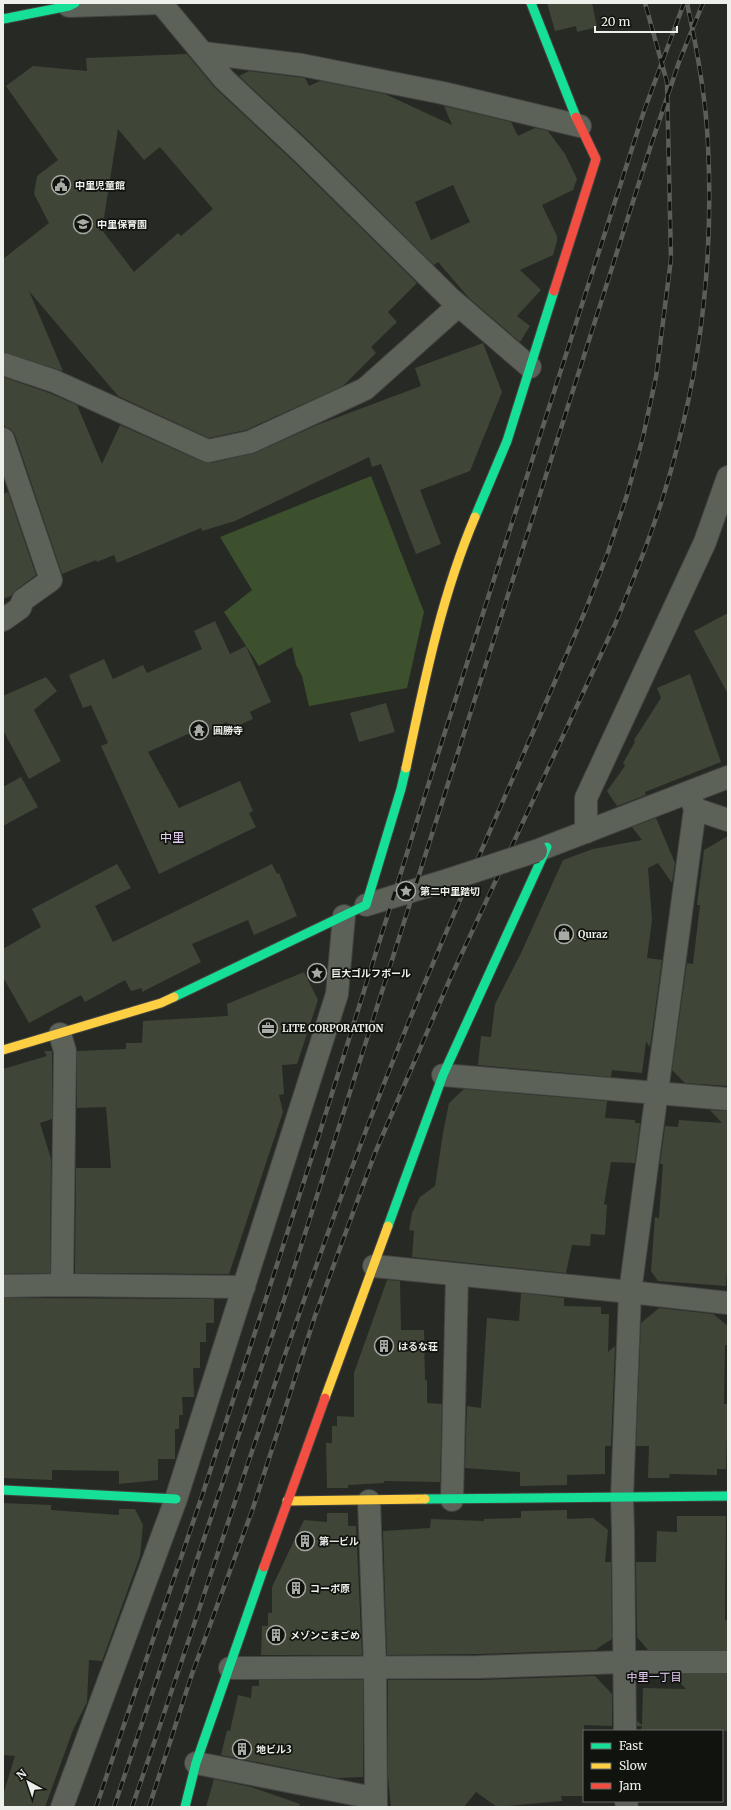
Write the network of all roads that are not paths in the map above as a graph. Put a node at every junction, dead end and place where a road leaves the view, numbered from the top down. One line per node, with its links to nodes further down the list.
1 (161, 3): 3 (street); 5 (street)
2 (531, 3): 6 (street)
3 (72, 5): 4 (street)
4 (3, 19)
5 (203, 53): 6 (street); 7 (street)
6 (580, 126): 9 (street)
7 (458, 306): 8 (street); 9 (street)
8 (3, 364)
9 (530, 367): 18 (street)
10 (3, 439): 12 (street)
11 (728, 477): 16 (street)
12 (3, 620)
13 (728, 777): 14 (street)
14 (692, 801): 15 (street); 16 (street); 23 (street)
15 (728, 820)
16 (586, 832): 17 (street)
17 (542, 849): 18 (street, bridge); 22 (street)
18 (366, 905): 19 (street)
19 (344, 916): 20 (street); 29 (street)
20 (60, 1034): 21 (street); 27 (street)
21 (3, 1050)
22 (443, 1074): 23 (street); 25 (street)
23 (657, 1092): 24 (street); 30 (street)
24 (728, 1099)
25 (374, 1266): 26 (street); 37 (street)
26 (457, 1275): 30 (street); 36 (street)
27 (62, 1285): 28 (street); 29 (street)
28 (3, 1286)
29 (244, 1287): 35 (street)
30 (630, 1292): 31 (street); 34 (street)
31 (728, 1303)
32 (3, 1490): 35 (street)
33 (728, 1496): 34 (street)
34 (622, 1497): 36 (street); 39 (street)
35 (176, 1499): 46 (street)
36 (452, 1500): 38 (street)
37 (287, 1501): 38 (street); 42 (street)
38 (369, 1501): 41 (street)
39 (624, 1662): 40 (street); 41 (street); 43 (street)
40 (728, 1662)
41 (375, 1666): 42 (street); 45 (street)
42 (230, 1668): 44 (street)
43 (625, 1730)
44 (196, 1763): 45 (street); 47 (street)
45 (375, 1802)
46 (62, 1807)
47 (185, 1807)

